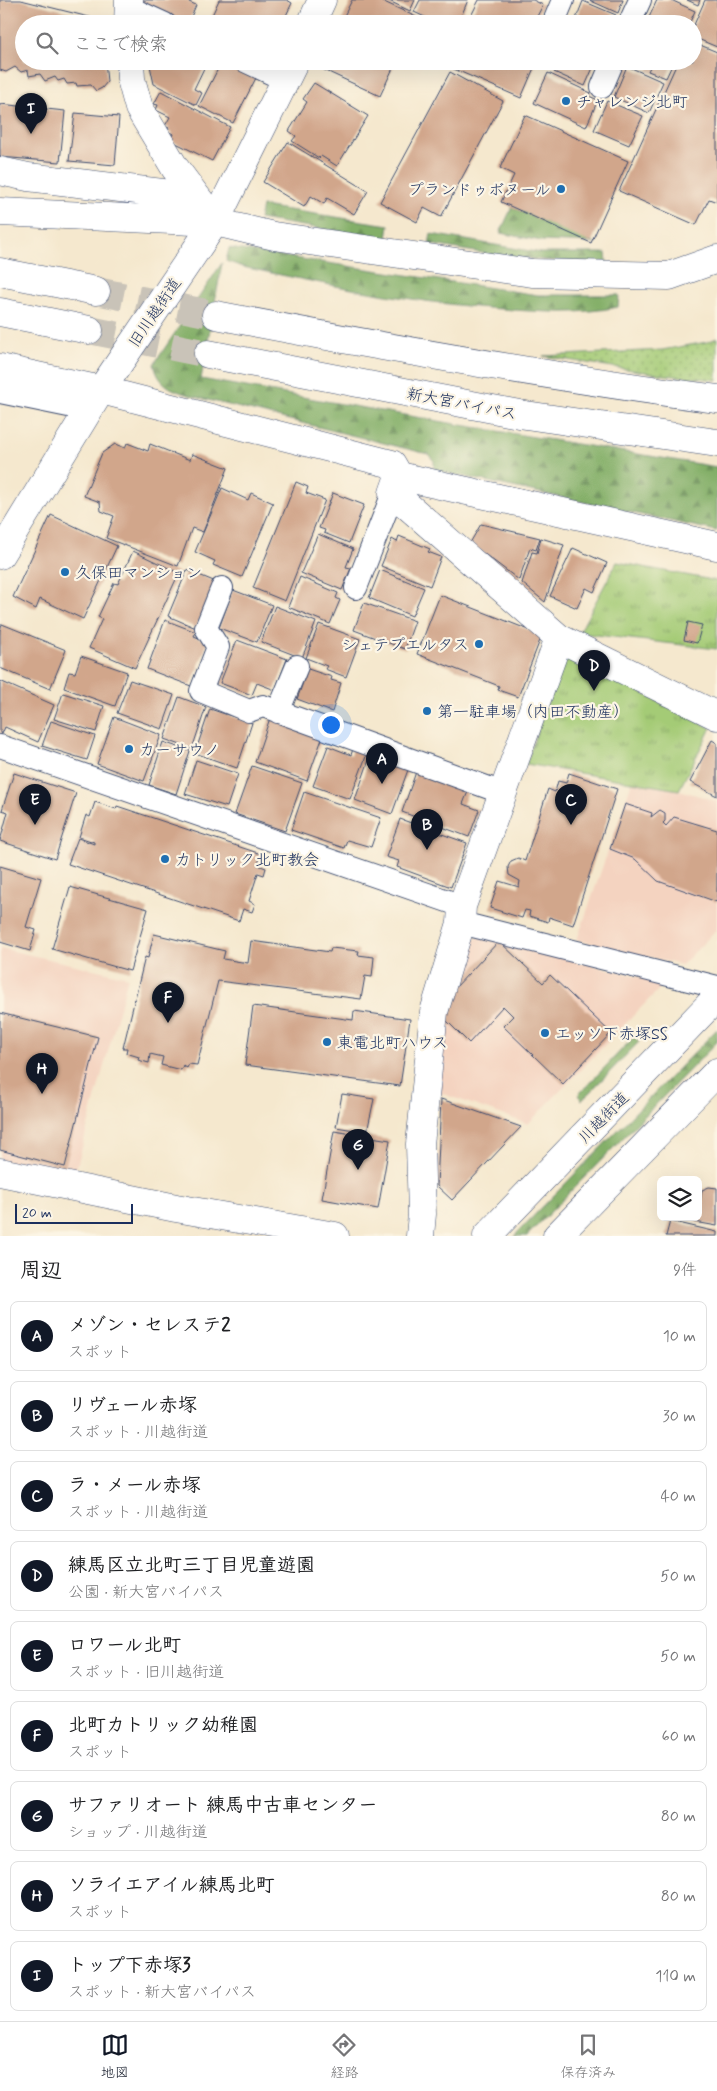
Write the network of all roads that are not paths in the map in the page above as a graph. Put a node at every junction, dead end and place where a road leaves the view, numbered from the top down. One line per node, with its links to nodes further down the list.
1 (322, 0): 6 (main road)
2 (563, 0): 7 (lane)
3 (640, 0): 8 (lane)
4 (128, 10): 5 (lane)
5 (141, 15)
6 (315, 15)
7 (557, 15)
8 (633, 15)
9 (130, 70): 14 (main road)
10 (609, 70): 12 (lane)
11 (290, 71): 16 (main road, 旧川越街道)
12 (602, 87)
13 (0, 171): 14 (main road)
14 (196, 196): 16 (main road)
15 (0, 212): 16 (main road)
16 (215, 222): 17 (main road); 27 (main road, 旧川越街道)
17 (717, 259)
18 (0, 272): 19 (main road)
19 (96, 291)
20 (0, 312): 22 (main road)
21 (216, 315): 26 (main road)
22 (89, 330)
23 (208, 354): 28 (main road, 新大宮バイパス)
24 (0, 368): 27 (main road)
25 (0, 392): 27 (lane)
26 (717, 399)
27 (95, 400): 29 (main road); 31 (main road, 旧川越街道)
28 (717, 443)
29 (396, 484): 30 (main road); 33 (lane); 34 (main road)
30 (717, 546)
31 (0, 555)
32 (222, 588): 36 (lane)
33 (356, 588)
34 (559, 638): 37 (main road); 39 (main road)
35 (297, 666): 36 (lane)
36 (278, 712): 39 (lane)
37 (717, 716)
38 (0, 746): 40 (lane)
39 (504, 793): 40 (main road)
40 (461, 914): 41 (lane); 46 (main road)
41 (717, 987)
42 (717, 998): 47 (main road, 川越街道)
43 (717, 1072): 48 (main road)
44 (0, 1172): 45 (main road)
45 (335, 1236)
46 (420, 1236)
47 (487, 1236)
48 (556, 1236)

